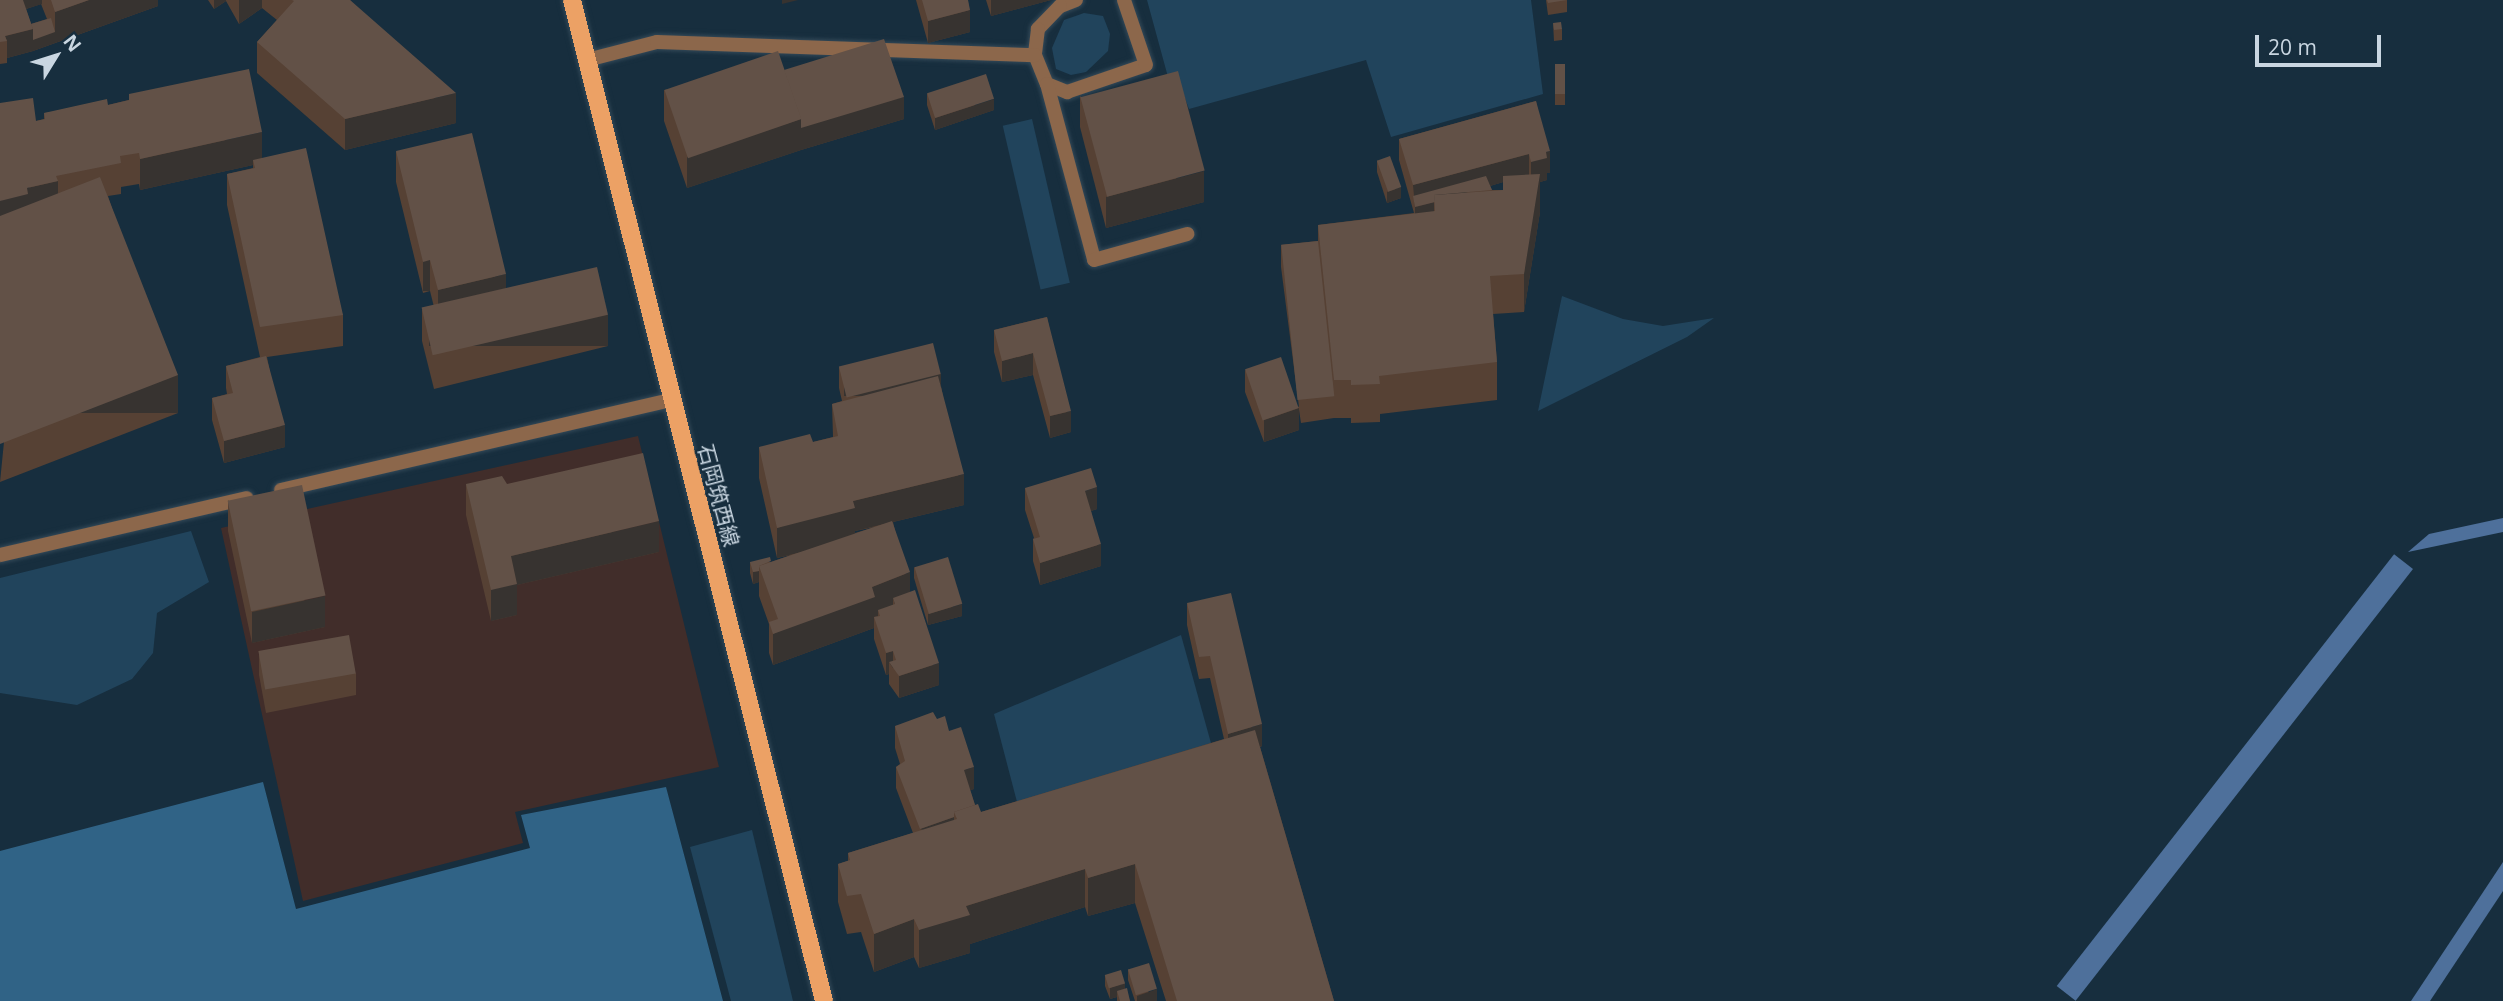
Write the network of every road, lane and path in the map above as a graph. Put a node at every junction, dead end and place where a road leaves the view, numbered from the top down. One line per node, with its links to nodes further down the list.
1 (572, 0): 5 (main road, 石岡筑西線)
2 (1076, 0): 4 (street)
3 (1124, 0): 6 (street)
4 (1035, 55): 5 (street); 6 (street)
5 (587, 60): 8 (main road, 石岡筑西線)
6 (1047, 84): 7 (street)
7 (1187, 234)
8 (670, 400): 9 (street); 10 (main road, 石岡筑西線)
9 (0, 555)
10 (824, 1001)

